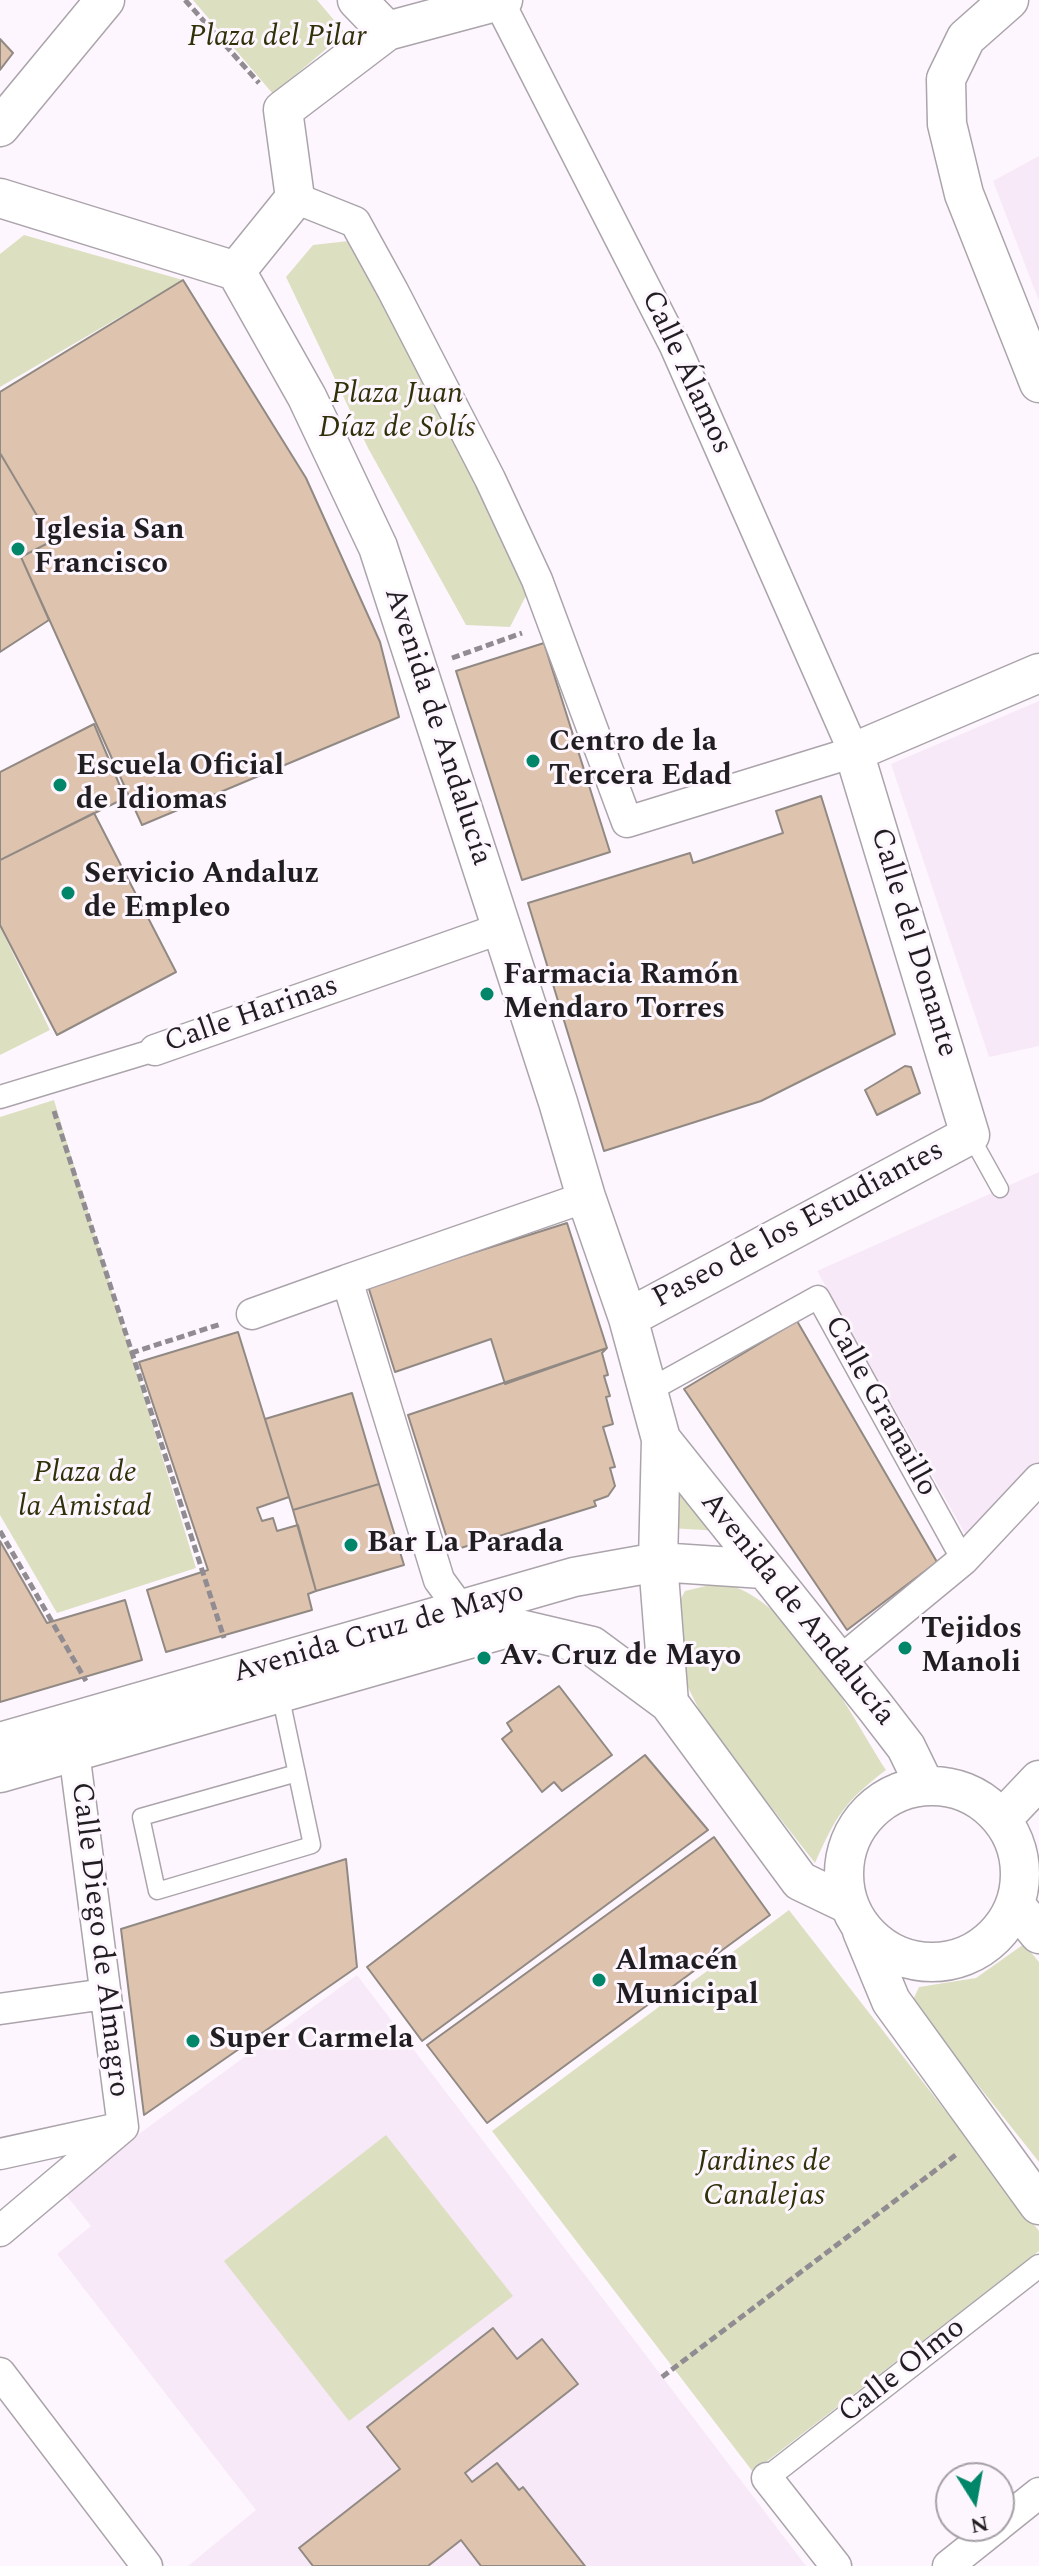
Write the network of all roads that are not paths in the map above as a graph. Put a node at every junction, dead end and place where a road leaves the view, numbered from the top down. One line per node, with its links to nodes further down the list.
1 (105, 0): 6 (street)
2 (357, 0): 5 (street)
3 (1009, 0): 10 (street)
4 (501, 1): 5 (street); 12 (street, Calle Álamos)
5 (387, 31): 8 (street)
6 (0, 127)
7 (0, 198): 9 (street)
8 (295, 198): 9 (street); 12 (street)
9 (236, 271): 13 (street, Avenida de Andalucía)
10 (1039, 383)
11 (1039, 673): 12 (street)
12 (854, 752): 16 (street, Calle del Donante)
13 (502, 928): 14 (street, Calle Harinas); 18 (street, Avenida de Andalucía)
14 (155, 1050): 15 (street, Calle Harinas)
15 (0, 1097)
16 (970, 1135): 17 (lane); 21 (street, Paseo de los Estudiantes)
17 (1000, 1189)
18 (586, 1197): 19 (street); 21 (street, Avenida de Andalucía)
19 (347, 1280): 20 (street); 28 (street)
20 (252, 1314)
21 (628, 1318): 22 (street, Avenida de Andalucía)
22 (648, 1391): 23 (street, Avenida de Andalucía); 25 (street, Calle Granaillo)
23 (661, 1439): 26 (street, Avenida de Andalucía); 27 (street, Avenida de Andalucía)
24 (1039, 1479): 25 (street)
25 (963, 1560): 29 (street)
26 (658, 1562): 27 (street, Avenida Cruz de Mayo); 28 (street, Avenida Cruz de Mayo); 31 (street, Avenida de Andalucía)
27 (763, 1569): 29 (street, Avenida de Andalucía)
28 (461, 1610): 32 (street, Avenida Cruz de Mayo)
29 (838, 1663): 37 (street, Avenida de Andalucía)
30 (280, 1694): 31 (street, Avenida Cruz de Mayo); 33 (street, Avenida Cruz de Mayo); 35 (lane)
31 (669, 1703): 39 (street)
32 (0, 1742)
33 (74, 1752): 34 (street, Avenida Cruz de Mayo); 41 (street, Calle Diego de Almagro)
34 (0, 1773)
35 (297, 1773): 35 (lane)
36 (1039, 1780): 38 (street)
37 (925, 1786): 38 (street); 39 (street)
38 (1002, 1819): 40 (street)
39 (854, 1916): 40 (street); 45 (street)
40 (1027, 1920)
41 (105, 1994): 42 (street); 43 (street, Calle Diego de Almagro)
42 (0, 2009)
43 (123, 2127): 44 (street); 46 (street)
44 (0, 2154)
45 (1039, 2205)
46 (0, 2231)
47 (1039, 2266): 49 (street, Calle Olmo)
48 (0, 2373): 53 (street)
49 (767, 2478): 54 (street)
50 (1039, 2493): 51 (street)
51 (1015, 2512)
52 (978, 2542): 55 (street)
53 (147, 2566)
54 (836, 2566)
55 (948, 2566)

